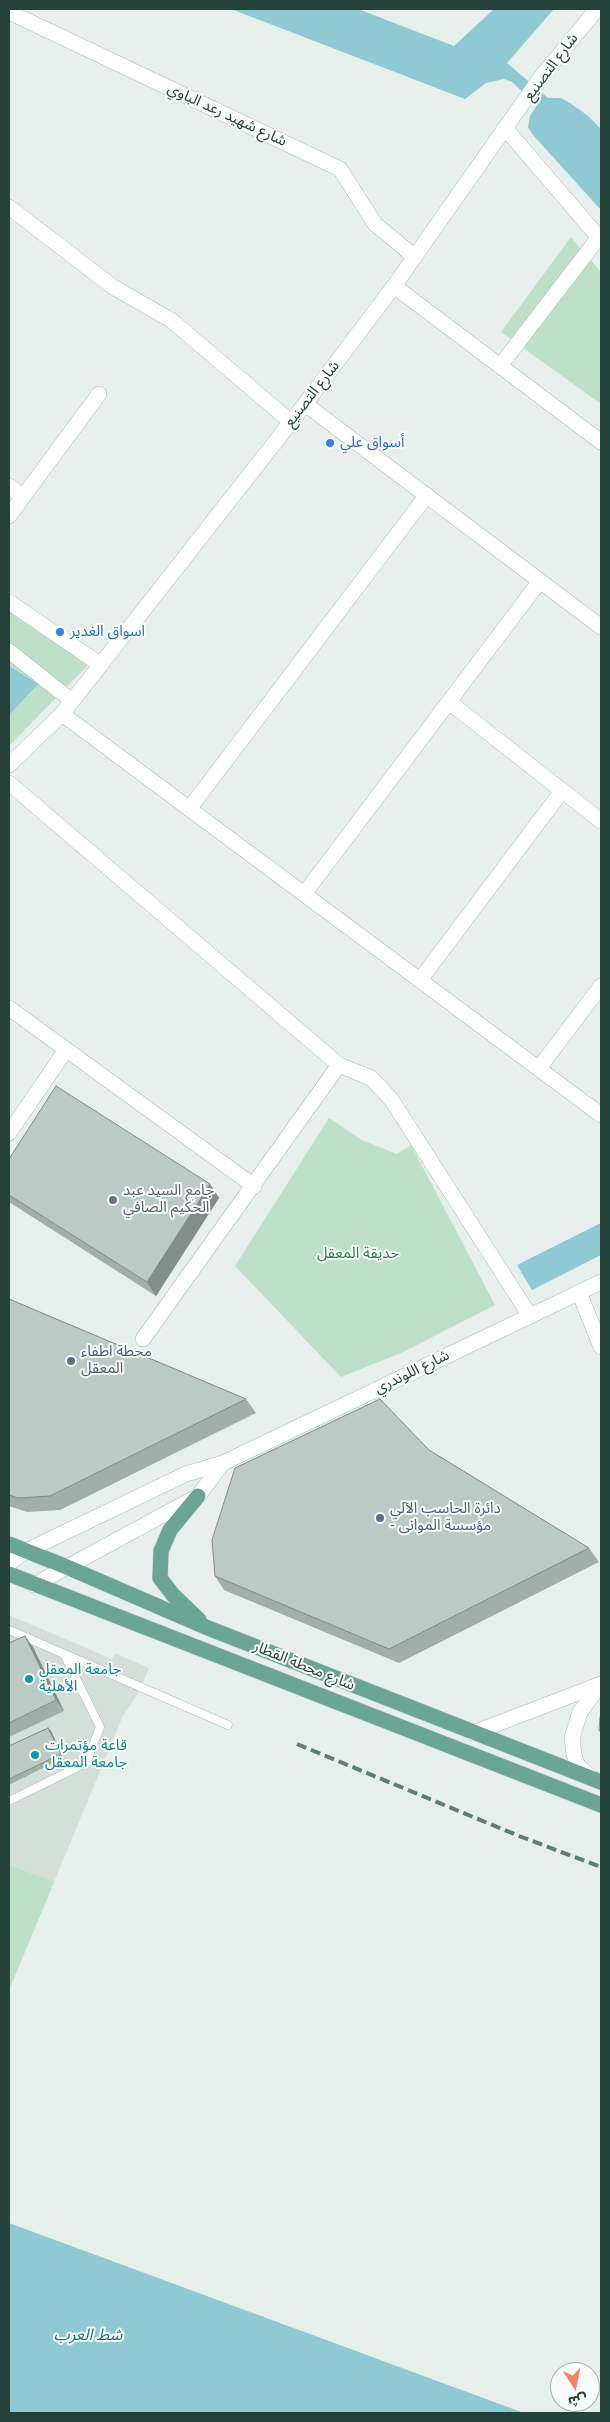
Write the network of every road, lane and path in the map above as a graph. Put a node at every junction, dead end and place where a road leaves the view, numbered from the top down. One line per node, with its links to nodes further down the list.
1 (597, 9): 3 (street, شارع التصنيع)
2 (9, 12): 6 (street, شارع شهيد رعد الباوي)
3 (505, 128): 5 (street); 6 (street, شارع التصنيع)
4 (9, 207): 11 (street)
5 (600, 238): 8 (street)
6 (415, 257): 7 (street, شارع التصنيع)
7 (394, 286): 8 (street); 10 (street, شارع التصنيع)
8 (500, 366): 12 (street)
9 (98, 394): 15 (street)
10 (305, 404): 11 (street, شارع التصنيع); 14 (street)
11 (290, 422): 21 (street, شارع التصنيع)
12 (601, 442)
13 (9, 486): 15 (street)
14 (427, 496): 17 (street); 28 (street)
15 (23, 497): 16 (street)
16 (9, 516)
17 (540, 581): 19 (street); 23 (street)
18 (9, 602): 21 (street)
19 (601, 627)
20 (9, 651): 22 (street)
21 (101, 665): 22 (street, شارع التصنيع)
22 (72, 701): 24 (street, شارع التصنيع)
23 (449, 702): 27 (street); 30 (street)
24 (62, 714): 25 (street, شارع التصنيع); 28 (street)
25 (9, 765)
26 (9, 784): 35 (street)
27 (562, 791): 29 (street); 31 (street)
28 (189, 809): 30 (street)
29 (601, 821)
30 (304, 894): 31 (street)
31 (420, 980): 36 (street)
32 (601, 986): 36 (street)
33 (9, 1008): 34 (street)
34 (66, 1050): 38 (street); 39 (street)
35 (339, 1065): 39 (street); 42 (street)
36 (539, 1068): 37 (street)
37 (601, 1115)
38 (9, 1133)
39 (254, 1186): 43 (street)
40 (601, 1282): 41 (street, شارع اللوندري)
41 (579, 1292): 42 (street, شارع اللوندري); 44 (street)
42 (530, 1316): 45 (street, شارع اللوندري)
43 (143, 1339)
44 (601, 1347)
45 (223, 1463): 46 (street); 48 (street, شارع اللوندري)
46 (198, 1496): 50 (street); 53 (main road)
47 (9, 1544): 48 (main road, شارع محطة القطار)
48 (26, 1551): 49 (street, شارع اللوندري); 50 (main road, شارع محطة القطار)
49 (9, 1562)
50 (67, 1567): 52 (street); 53 (main road, شارع محطة القطار)
51 (9, 1574): 52 (main road, شارع محطة القطار)
52 (34, 1585): 61 (main road, شارع محطة القطار)
53 (208, 1628): 58 (main road, شارع محطة القطار)
54 (9, 1630): 55 (lane)
55 (64, 1654): 57 (lane); 60 (lane)
56 (601, 1684): 58 (street); 59 (street)
57 (228, 1726)
58 (474, 1733): 59 (main road, شارع محطة القطار)
59 (598, 1781)
60 (9, 1801)
61 (601, 1805)

